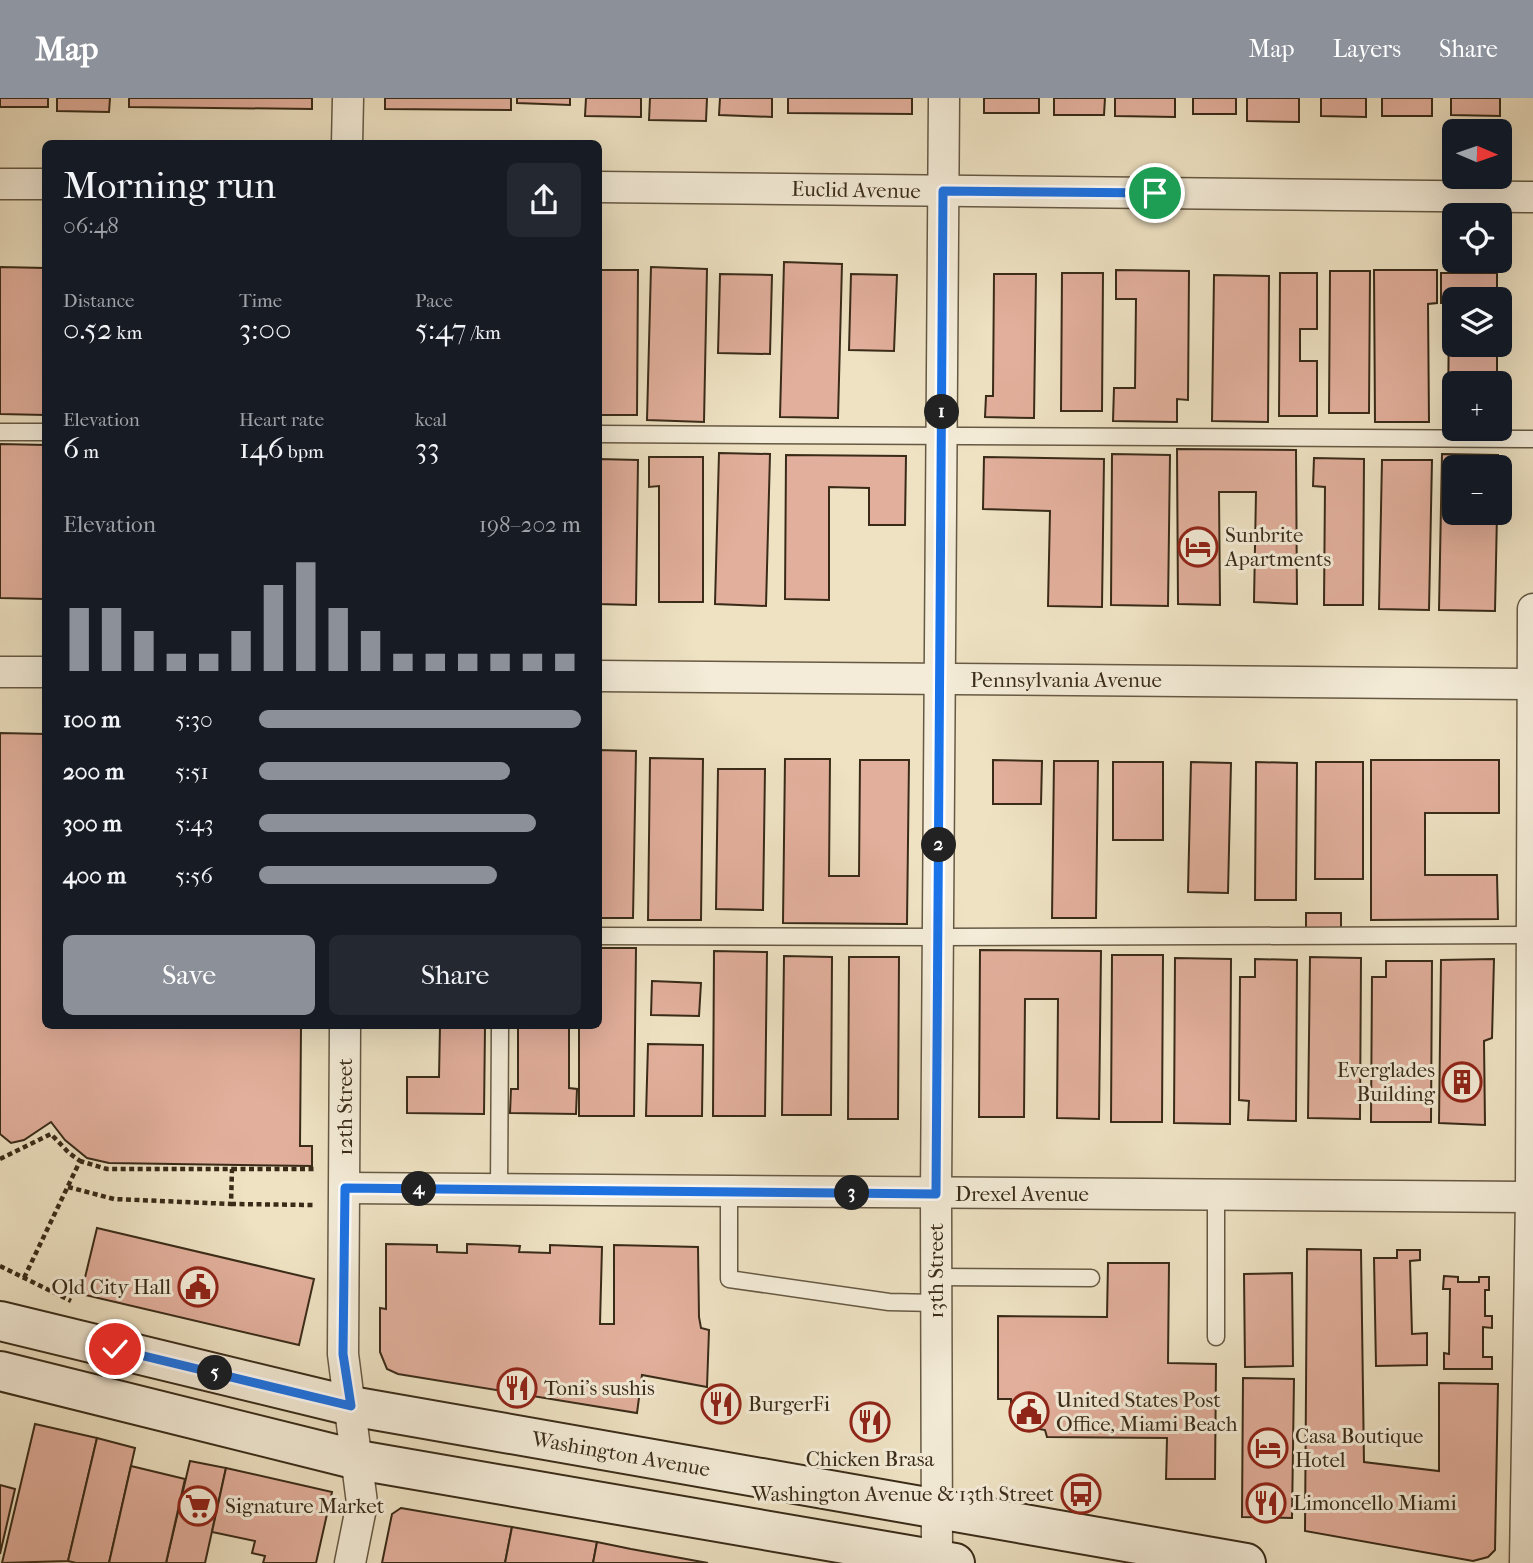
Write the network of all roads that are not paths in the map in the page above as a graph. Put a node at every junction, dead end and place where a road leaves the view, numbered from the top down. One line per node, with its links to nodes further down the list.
1 (348, 98): 3 (street)
2 (944, 98): 7 (street, 13th Street)
3 (348, 140)
4 (0, 184): 5 (street)
5 (42, 184)
6 (602, 187): 7 (street, Euclid Avenue)
7 (943, 191): 8 (street, Euclid Avenue); 12 (street, 13th Street)
8 (1533, 197)
9 (0, 432): 10 (lane)
10 (42, 432)
11 (602, 434): 12 (lane)
12 (942, 438): 13 (lane); 18 (street, 13th Street)
13 (1533, 439)
14 (1533, 608): 19 (street)
15 (0, 671): 16 (street)
16 (42, 672)
17 (602, 676): 18 (street, Pennsylvania Avenue)
18 (940, 679): 19 (street, Pennsylvania Avenue); 23 (street, 13th Street)
19 (1533, 684): 20 (street)
20 (1532, 891): 21 (street)
21 (1530, 935): 23 (lane); 31 (street)
22 (602, 936): 23 (lane)
23 (938, 937): 29 (street, 13th Street)
24 (345, 1029): 26 (street, 12th Street)
25 (499, 1029): 27 (lane)
26 (345, 1188): 27 (street, Drexel Avenue); 38 (street, 12th Street)
27 (499, 1190): 28 (street, Drexel Avenue)
28 (729, 1192): 29 (street, Drexel Avenue); 33 (lane)
29 (936, 1194): 30 (street, Drexel Avenue); 33 (street, 13th Street)
30 (1216, 1195): 31 (street, Drexel Avenue); 35 (lane)
31 (1531, 1197): 36 (street)
32 (1091, 1278): 33 (lane)
33 (936, 1290): 40 (street, 13th Street)
34 (0, 1321): 38 (main road, Washington Avenue)
35 (1216, 1337)
36 (1531, 1345): 44 (street)
37 (0, 1371): 39 (main road)
38 (351, 1406): 39 (street, 12th Street); 40 (main road, Washington Avenue)
39 (358, 1460): 41 (main road); 42 (street, 12th Street)
40 (936, 1509): 41 (street, 13th Street); 43 (main road, Washington Avenue)
41 (943, 1562)
42 (350, 1563)
43 (1246, 1563)
44 (1525, 1563)

